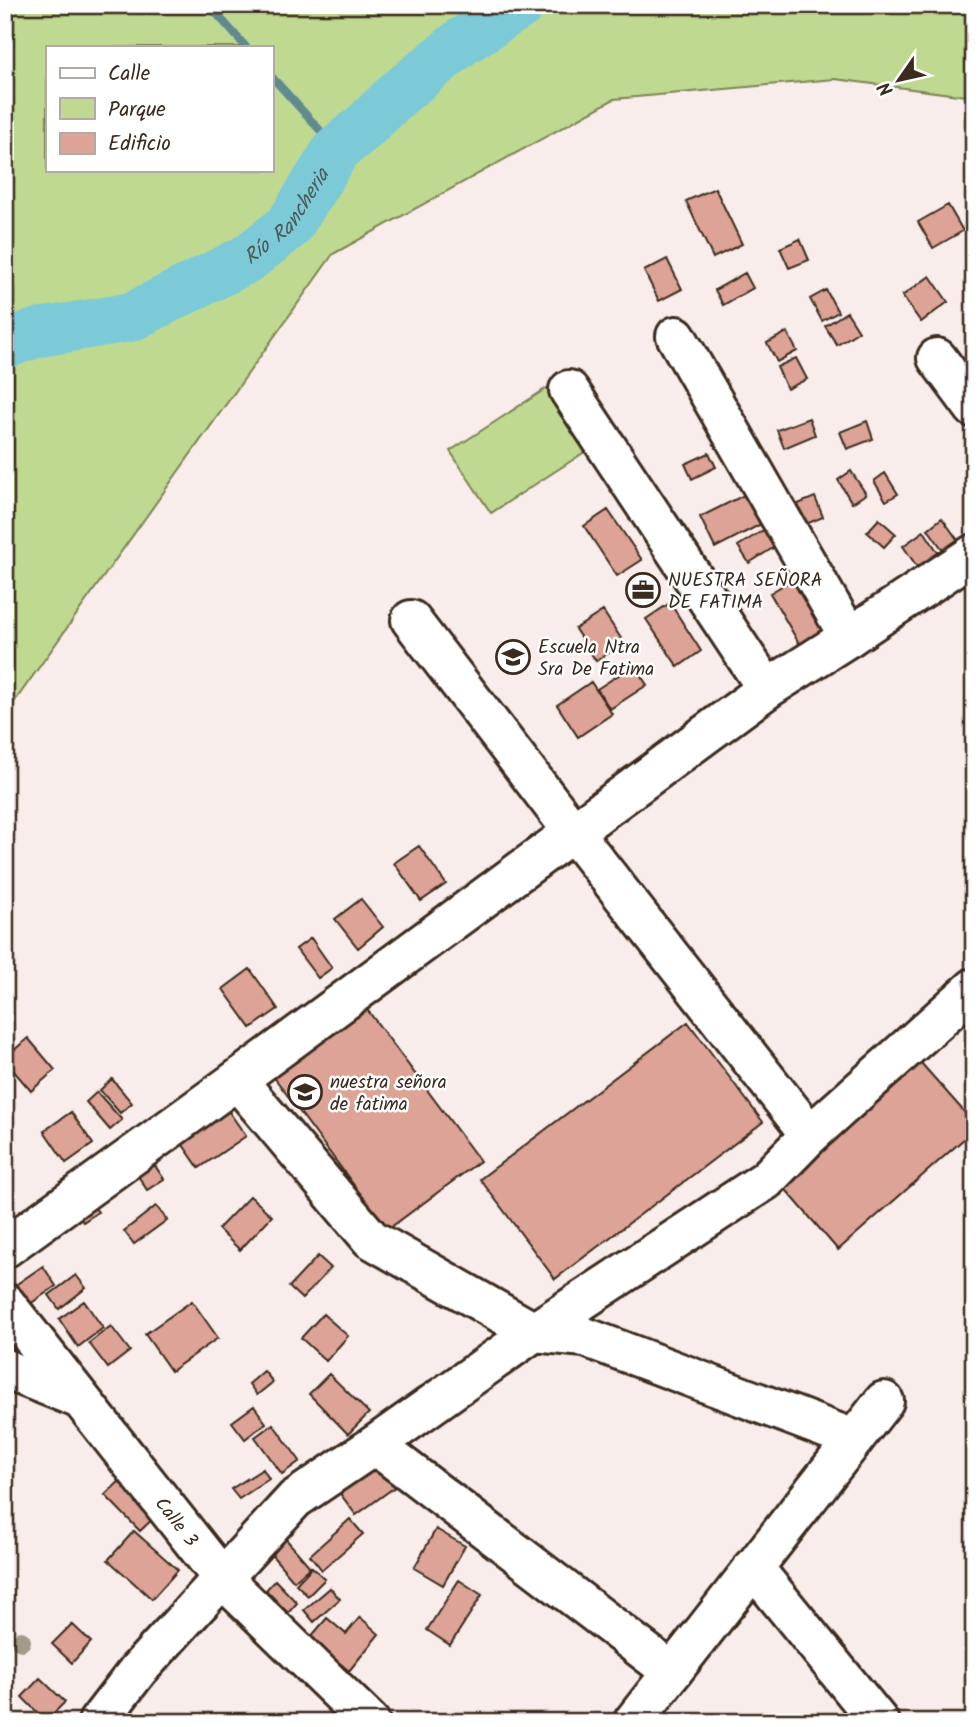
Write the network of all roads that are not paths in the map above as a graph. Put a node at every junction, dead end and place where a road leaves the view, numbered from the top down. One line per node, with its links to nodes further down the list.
1 (676, 336): 7 (street)
2 (937, 358): 4 (street)
3 (569, 390): 8 (street)
4 (974, 408)
5 (974, 554): 7 (street)
6 (411, 620): 9 (street)
7 (849, 637): 8 (street)
8 (767, 689): 9 (street)
9 (574, 833): 11 (street); 12 (street)
10 (974, 988): 12 (street)
11 (237, 1080): 13 (street); 15 (street)
12 (810, 1135): 15 (street)
13 (5, 1248)
14 (5, 1303): 17 (street, Calle 3)
15 (534, 1332): 19 (street); 20 (street)
16 (5, 1369): 17 (street)
17 (81, 1399): 22 (street, Calle 3)
18 (884, 1401): 19 (street)
19 (854, 1439): 21 (street)
20 (375, 1445): 22 (street); 23 (street)
21 (753, 1567): 23 (street); 27 (street)
22 (222, 1578): 24 (street); 25 (street, Calle 3)
23 (672, 1672): 26 (street)
24 (98, 1722)
25 (370, 1722)
26 (632, 1722)
27 (879, 1722)

